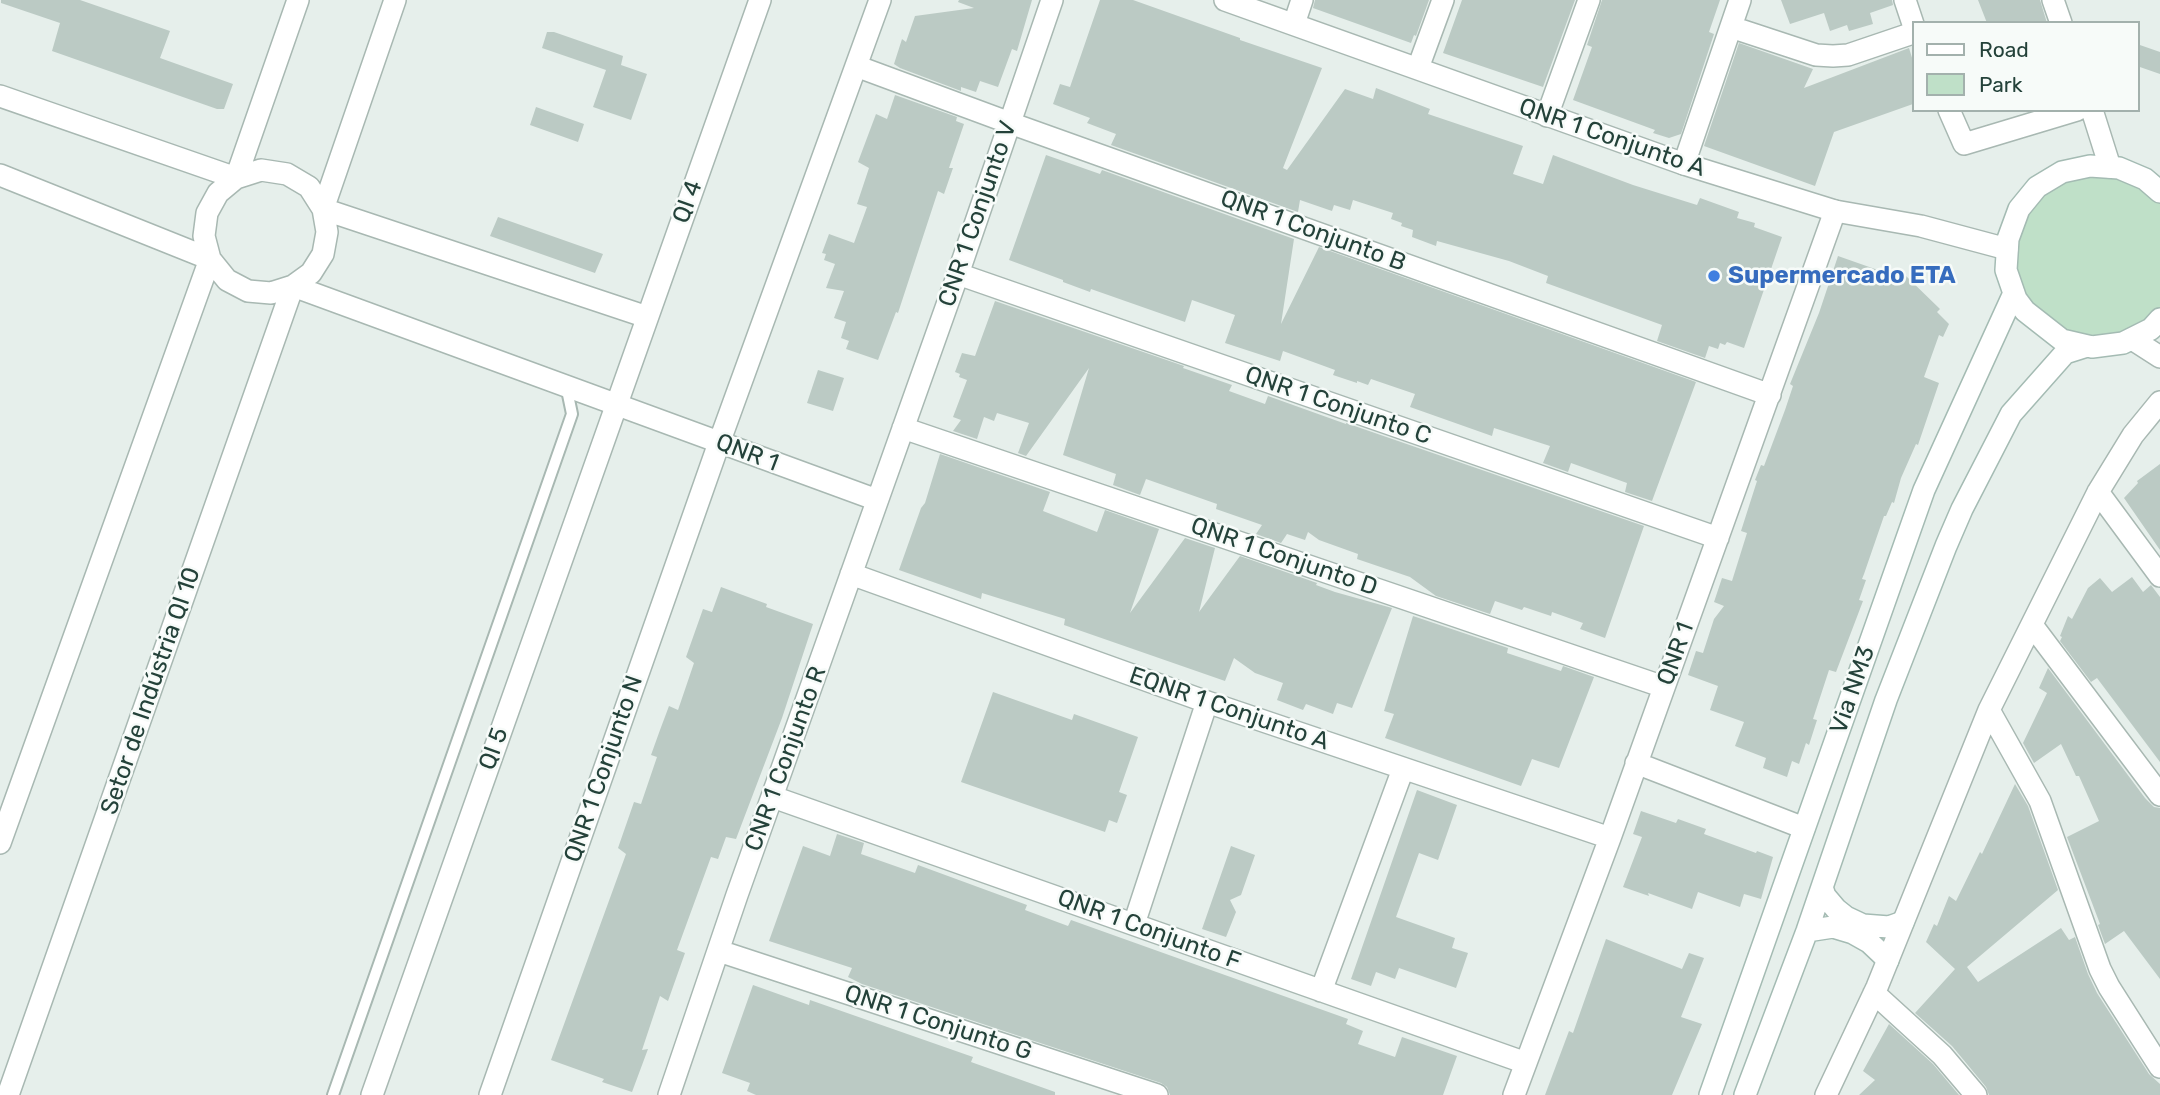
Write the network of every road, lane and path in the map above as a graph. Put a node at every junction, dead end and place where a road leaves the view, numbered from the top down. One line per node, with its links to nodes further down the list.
1 (298, 0): 29 (street)
2 (395, 0): 31 (street)
3 (760, 0): 38 (street, QI 4)
4 (880, 0): 18 (street, QNR 1 Conjunto N)
5 (1052, 0): 25 (street, CNR 1 Conjunto V)
6 (1225, 0): 15 (street, QNR 1 Conjunto A)
7 (1302, 0): 15 (street)
8 (1443, 0): 19 (street)
9 (1589, 0): 24 (street)
10 (1740, 0): 16 (street)
11 (1905, 0): 13 (street)
12 (2053, 0): 14 (street)
13 (1912, 21)
14 (2060, 21)
15 (1294, 24): 19 (street, QNR 1 Conjunto A)
16 (1731, 27): 17 (street); 26 (street)
17 (1912, 33)
18 (856, 66): 25 (street, QNR 1 Conjunto B); 48 (street, QNR 1 Conjunto N)
19 (1418, 68): 24 (street, QNR 1 Conjunto A)
20 (0, 96): 29 (street)
21 (1951, 112): 22 (street)
22 (2070, 112)
23 (2093, 112): 27 (street)
24 (1547, 116): 26 (street, QNR 1 Conjunto A)
25 (1010, 123): 35 (street, CNR 1 Conjunto V); 44 (street, QNR 1 Conjunto B)
26 (1684, 164): 32 (street, QNR 1 Conjunto A)
27 (2110, 167): 30 (street); 33 (street)
28 (0, 175): 34 (street)
29 (236, 178): 31 (street); 34 (street)
30 (2158, 189)
31 (323, 209): 36 (street); 38 (street)
32 (1835, 211): 33 (street, QNR 1 Conjunto A); 44 (street, QNR 1)
33 (2007, 249): 37 (street)
34 (210, 259): 36 (street); 64 (street)
35 (958, 274): 47 (street, CNR 1 Conjunto V); 51 (street, QNR 1 Conjunto C)
36 (293, 286): 43 (street, QNR 1); 75 (street, Setor de Indústria QI 10)
37 (2014, 293): 41 (street); 62 (street, Via NM3)
38 (647, 317): 46 (street, QI 4)
39 (2160, 319): 40 (street)
40 (2132, 339): 41 (street); 42 (street)
41 (2087, 346): 65 (street, Via NM3)
42 (2160, 357)
43 (566, 385): 46 (street, QNR 1); 76 (lane)
44 (1770, 395): 51 (street, QNR 1)
45 (2160, 402): 49 (street)
46 (617, 404): 48 (street, QNR 1); 77 (street, QI 5)
47 (903, 428): 50 (street); 55 (street, QNR 1 Conjunto D)
48 (719, 443): 50 (street, QNR 1); 78 (street, QNR 1 Conjunto N)
49 (2098, 492): 53 (street); 54 (street)
50 (877, 500): 52 (street)
51 (1718, 538): 55 (street, QNR 1)
52 (850, 574): 56 (street, EQNR 1 Conjunto A); 61 (street, CNR 1 Conjunto R)
53 (2160, 576)
54 (2032, 625): 57 (street); 60 (street)
55 (1664, 687): 58 (street, QNR 1)
56 (1207, 702): 59 (street, EQNR 1 Conjunto A); 67 (street)
57 (1989, 710): 66 (street); 74 (street)
58 (1636, 763): 62 (street); 63 (street, QNR 1)
59 (1403, 769): 63 (street, EQNR 1 Conjunto A); 71 (street)
60 (2155, 789)
61 (773, 797): 67 (street, QNR 1 Conjunto F); 69 (street, CNR 1 Conjunto R)
62 (1804, 828): 82 (street, Via NM3)
63 (1609, 838): 73 (street, QNR 1)
64 (0, 843)
65 (1822, 887): 66 (street); 68 (street, Via NM3)
66 (1903, 922): 70 (street)
67 (1134, 925): 71 (street, QNR 1 Conjunto F)
68 (1807, 931): 70 (street); 83 (street, Via NM3)
69 (719, 951): 79 (street, CNR 1 Conjunto R); 80 (street, QNR 1 Conjunto G)
70 (1888, 960): 72 (street)
71 (1321, 991): 73 (street, QNR 1 Conjunto F)
72 (1874, 993): 84 (street); 85 (street)
73 (1526, 1063): 81 (street, QNR 1)
74 (2160, 1067)
75 (8, 1095)
76 (333, 1095)
77 (372, 1095)
78 (490, 1095)
79 (669, 1095)
80 (1157, 1095)
81 (1514, 1095)
82 (1710, 1095)
83 (1745, 1095)
84 (1826, 1095)
85 (1976, 1095)

